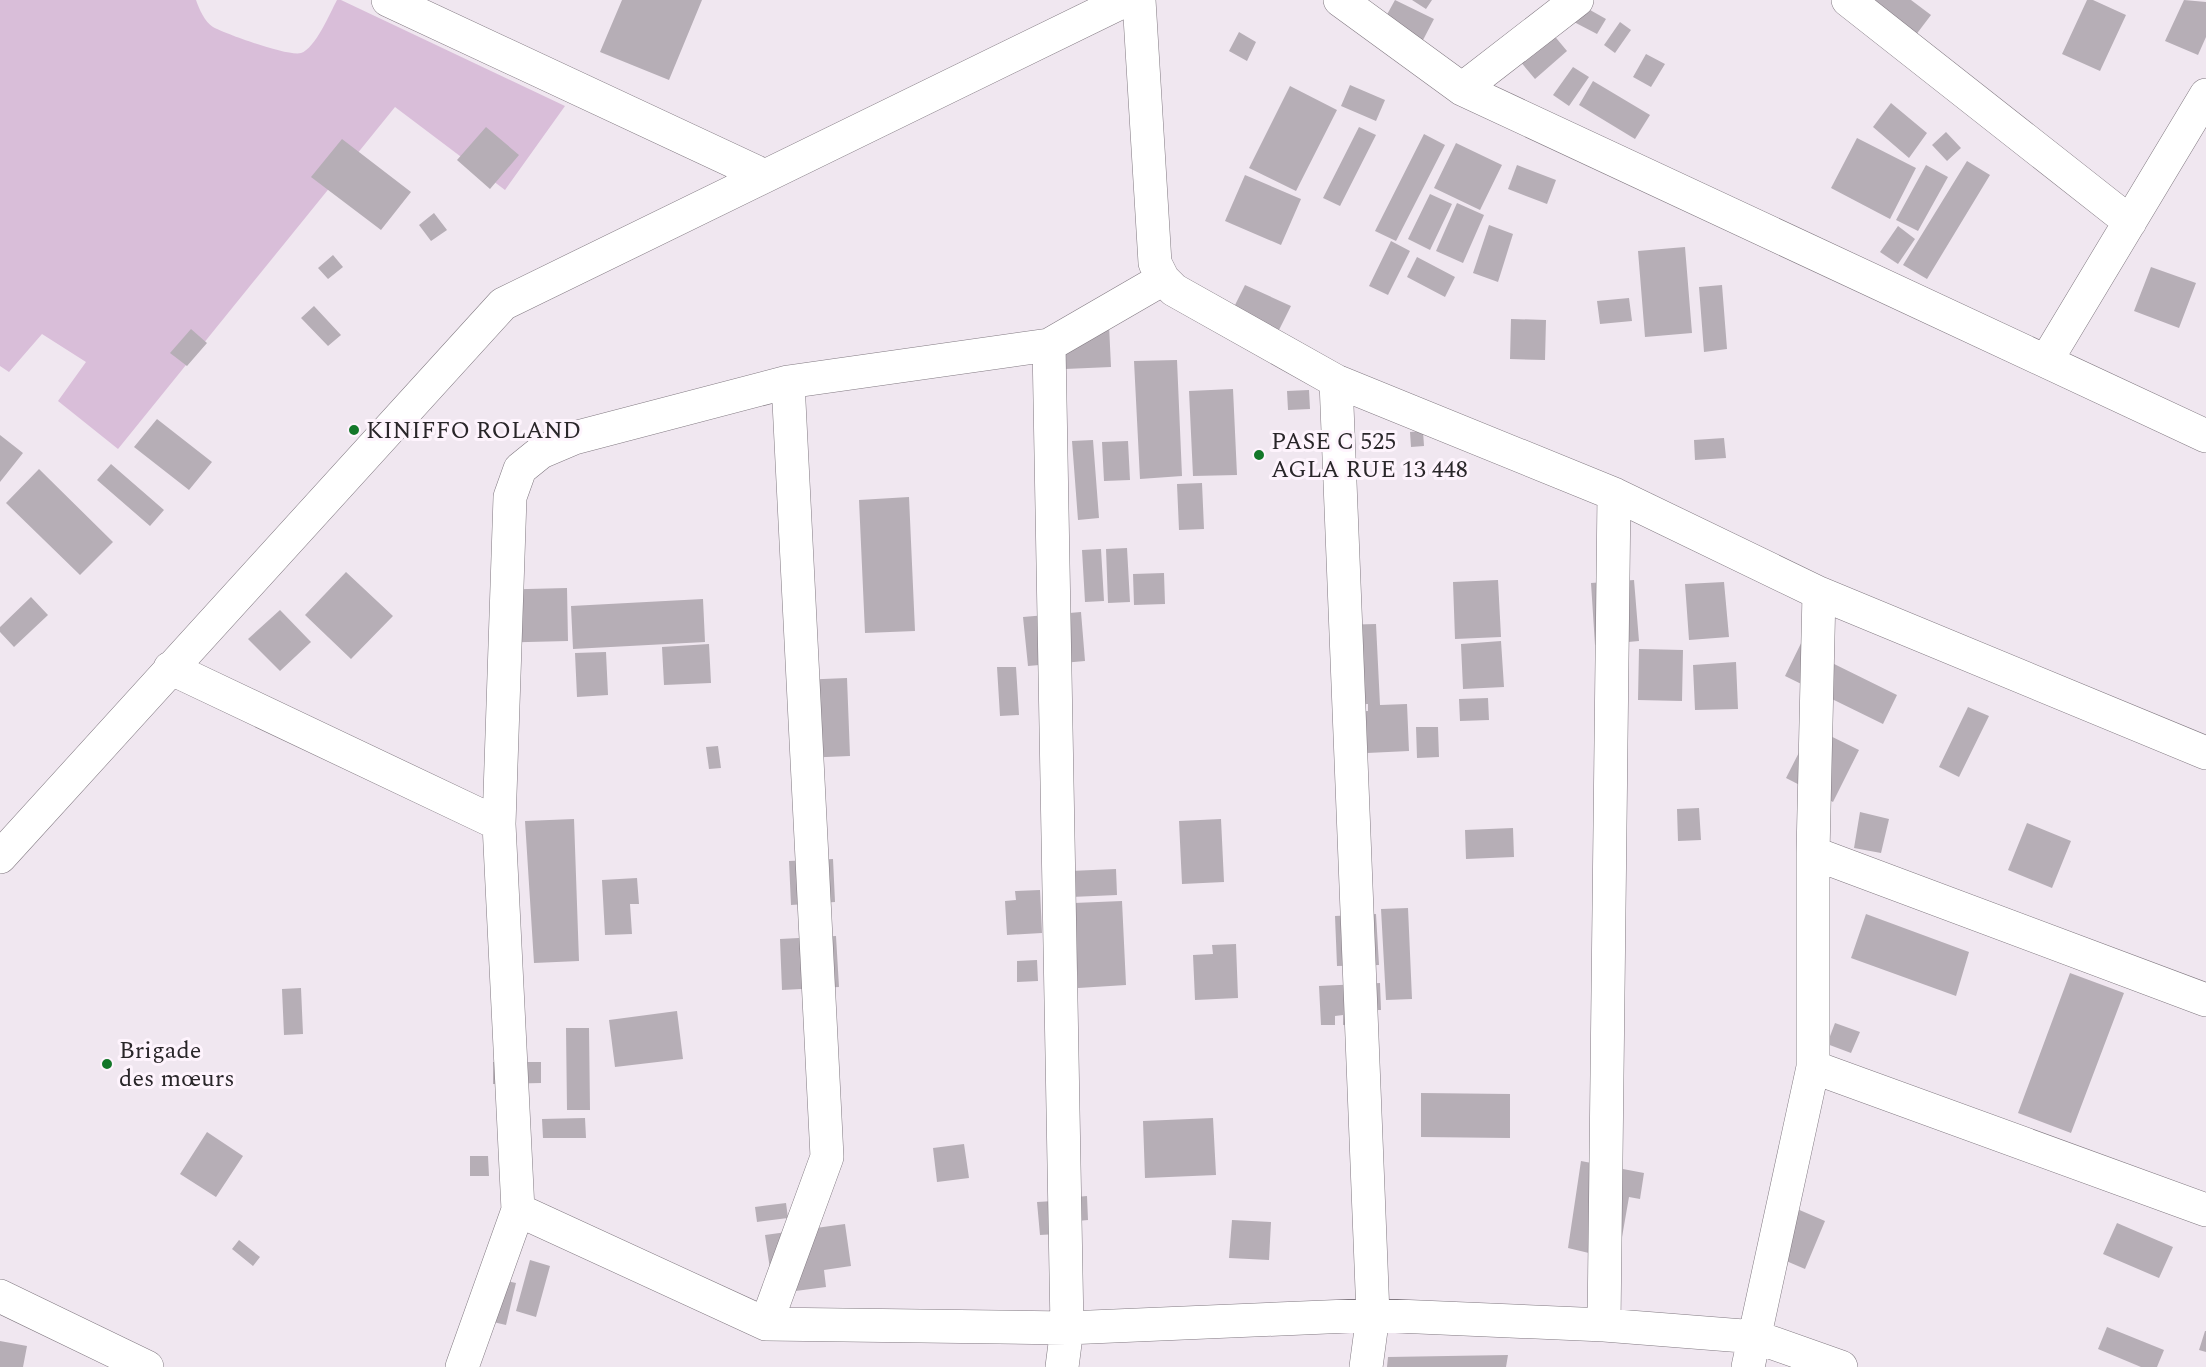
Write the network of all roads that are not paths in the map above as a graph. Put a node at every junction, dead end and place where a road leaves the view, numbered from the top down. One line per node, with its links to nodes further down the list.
1 (388, 0): 9 (street)
2 (1126, 0): 9 (street)
3 (1139, 0): 11 (street)
4 (1340, 0): 7 (street)
5 (1577, 0): 7 (street)
6 (1848, 0): 10 (street)
7 (1462, 89): 13 (street)
8 (2206, 95): 10 (street)
9 (765, 176): 19 (street)
10 (2130, 222): 13 (street)
11 (1162, 279): 12 (street); 14 (street)
12 (1049, 345): 15 (street); 32 (street)
13 (2046, 361): 16 (street)
14 (1336, 381): 17 (street); 29 (street)
15 (788, 382): 21 (street); 30 (street)
16 (2206, 436)
17 (1614, 494): 18 (street); 31 (street)
18 (1819, 593): 20 (street); 22 (street)
19 (170, 668): 21 (street); 23 (street)
20 (2206, 753)
21 (499, 824): 26 (street)
22 (1813, 853): 24 (street); 25 (street)
23 (0, 857)
24 (2206, 1000)
25 (1813, 1067): 27 (street); 33 (street)
26 (518, 1210): 30 (street); 35 (street)
27 (2206, 1210)
28 (0, 1296): 34 (street)
29 (1372, 1315): 31 (street); 32 (street); 37 (street)
30 (766, 1324): 32 (street)
31 (1604, 1325): 33 (street)
32 (1067, 1328): 36 (street)
33 (1752, 1352): 38 (street)
34 (147, 1367)
35 (462, 1367)
36 (1062, 1367)
37 (1366, 1367)
38 (1841, 1367)

